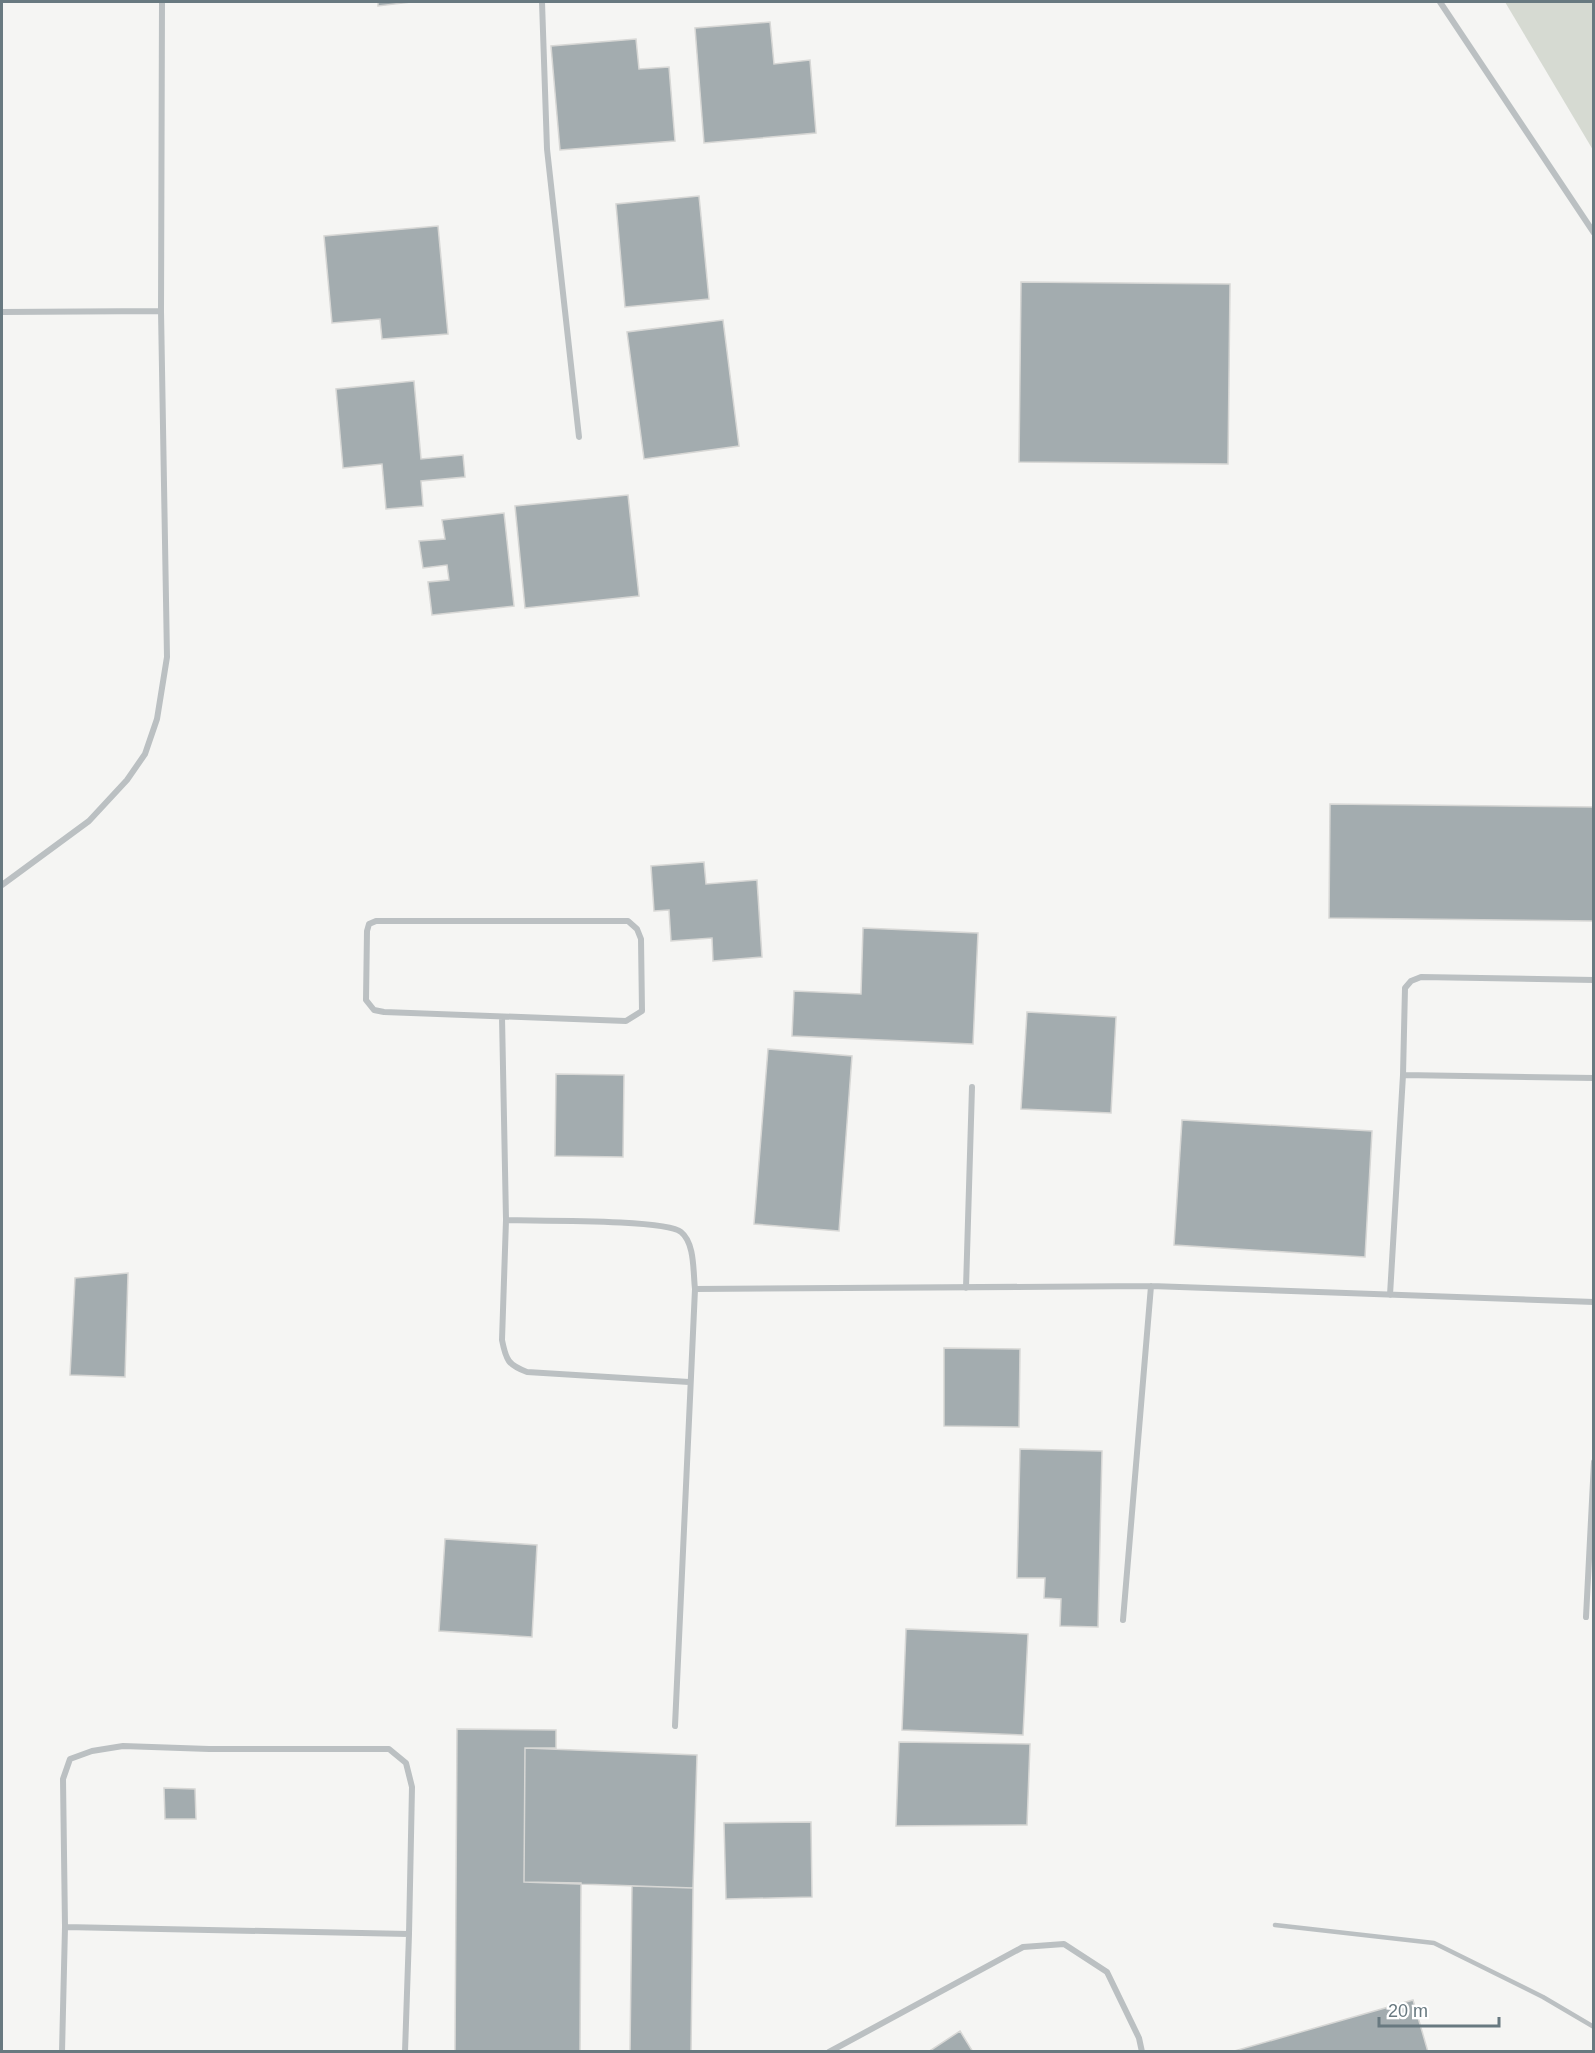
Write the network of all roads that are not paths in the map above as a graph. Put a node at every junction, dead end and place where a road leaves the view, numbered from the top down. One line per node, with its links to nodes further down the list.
1 (162, 2): 5 (street)
2 (542, 2): 7 (street)
3 (1440, 2): 4 (street)
4 (1593, 233)
5 (161, 311): 6 (street); 8 (street)
6 (2, 312)
7 (579, 437)
8 (2, 885)
9 (1593, 980): 11 (street)
10 (502, 1017): 10 (street); 14 (street)
11 (1403, 1075): 12 (street); 18 (street)
12 (1593, 1078)
13 (972, 1087): 16 (street)
14 (506, 1220): 17 (street); 20 (street)
15 (1151, 1286): 16 (street); 18 (street); 23 (street)
16 (966, 1288): 17 (street)
17 (694, 1289): 20 (street)
18 (1390, 1295): 19 (street)
19 (1593, 1302)
20 (689, 1382): 24 (street)
21 (1593, 1462): 22 (street)
22 (1586, 1617)
23 (1122, 1620)
24 (675, 1726)
25 (1275, 1925): 28 (lane)
26 (65, 1927): 27 (street); 27 (street); 29 (street)
27 (410, 1934): 30 (street)
28 (1593, 2027)
29 (62, 2052)
30 (405, 2052)
31 (829, 2052): 32 (street)
32 (1142, 2052)

